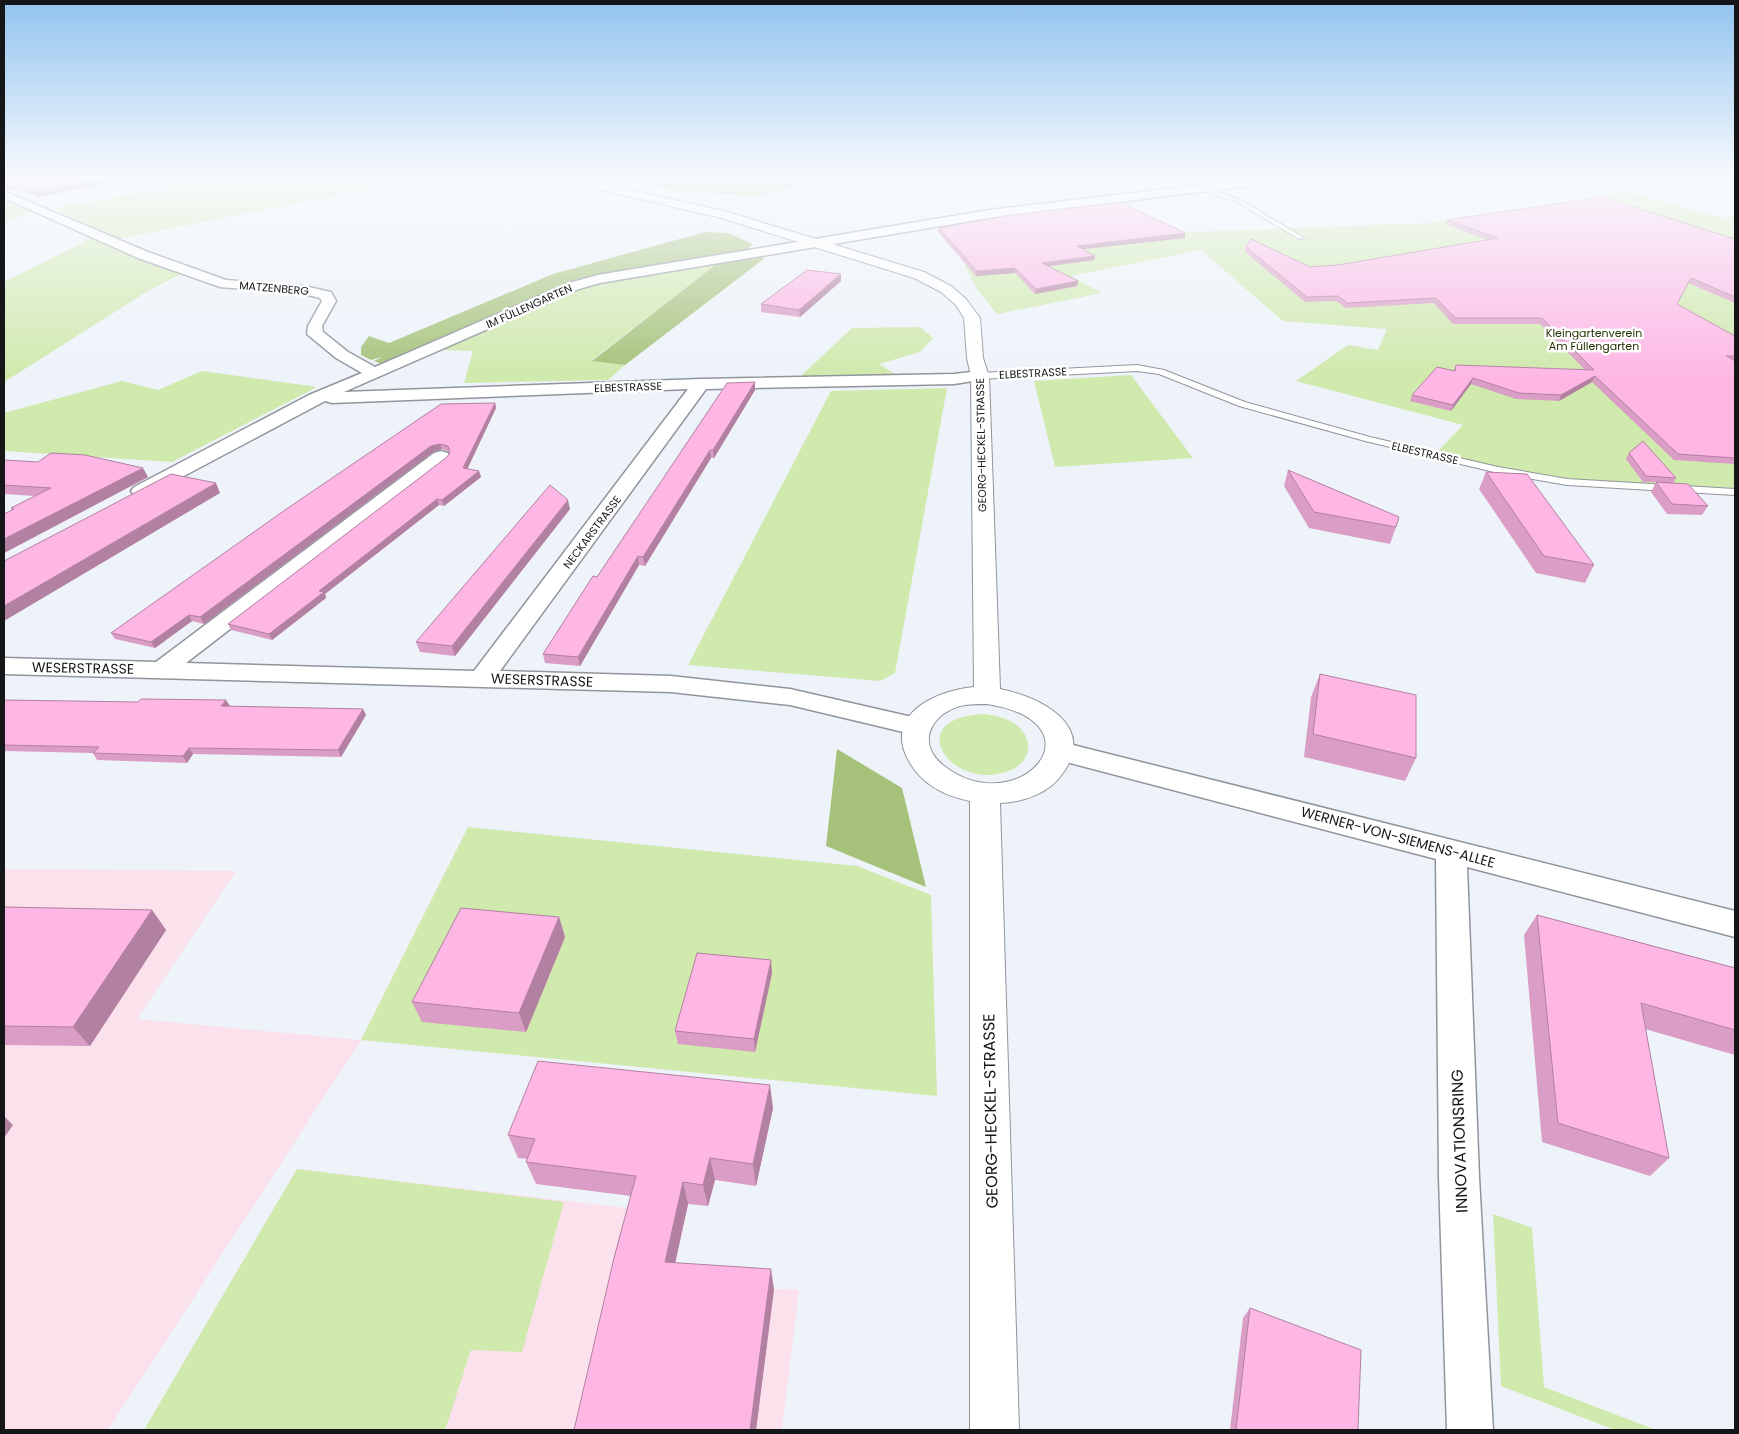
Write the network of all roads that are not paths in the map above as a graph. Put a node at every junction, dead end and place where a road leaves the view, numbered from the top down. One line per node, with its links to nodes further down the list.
1 (113, 242): 3 (street, MATZENBERG)
2 (817, 242): 3 (street, IM FÜLLENGARTEN); 4 (street, GEORG-HECKEL-STRASSE)
3 (374, 374): 6 (street, IM FÜLLENGARTEN)
4 (980, 376): 5 (street, ELBESTRASSE); 8 (lane, ELBESTRASSE); 13 (street, GEORG-HECKEL-STRASSE)
5 (701, 384): 6 (street, ELBESTRASSE); 12 (street, NECKARSTRASSE)
6 (315, 399): 9 (street, IM FÜLLENGARTEN)
7 (441, 457): 11 (street)
8 (1735, 492)
9 (128, 497)
10 (4, 666): 11 (street, WESERSTRASSE)
11 (163, 670): 12 (street, WESERSTRASSE)
12 (482, 678): 14 (street, WESERSTRASSE)
13 (987, 695): 14 (street); 15 (street)
14 (916, 726): 16 (street)
15 (1061, 751): 16 (street); 17 (street, WERNER-VON-SIEMENS-ALLEE)
16 (985, 793): 19 (street, GEORG-HECKEL-STRASSE)
17 (1451, 851): 18 (street, WERNER-VON-SIEMENS-ALLEE); 20 (street, INNOVATIONSRING)
18 (1735, 924)
19 (995, 1430)
20 (1470, 1430)

